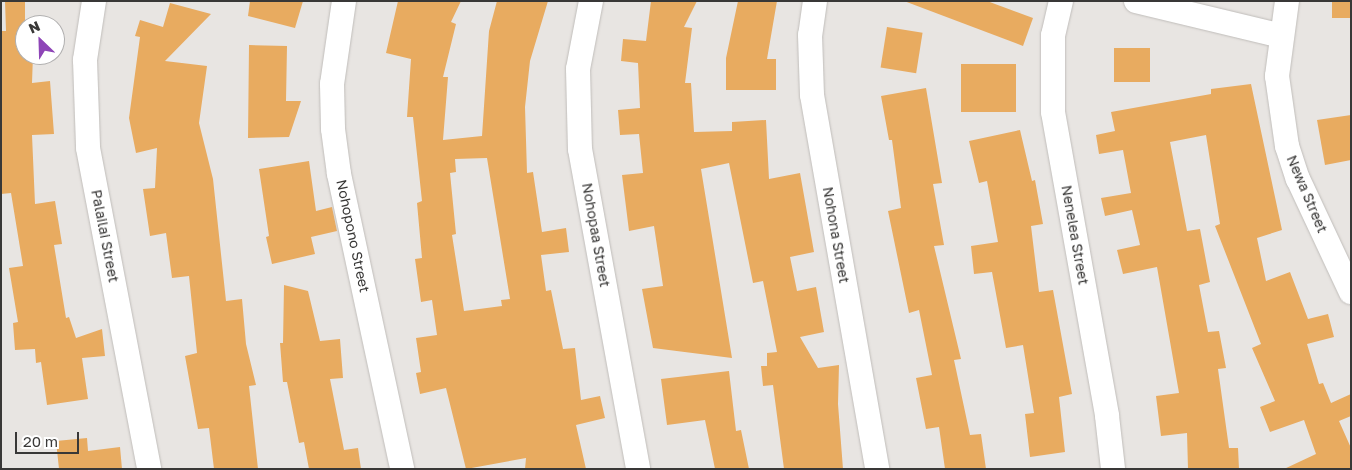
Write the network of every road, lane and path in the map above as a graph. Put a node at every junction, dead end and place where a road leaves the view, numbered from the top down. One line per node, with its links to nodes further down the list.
1 (94, 1): 10 (street, Palailai Street)
2 (344, 1): 11 (street, Nohopono Street)
3 (591, 1): 12 (street, Nohopaa Street)
4 (815, 1): 13 (street, Nohona Street)
5 (1061, 1): 14 (street, Nenelea Street)
6 (1136, 1): 8 (street)
7 (1287, 1): 8 (street, Newa Street)
8 (1282, 36): 9 (street, Newa Street)
9 (1351, 292)
10 (149, 469)
11 (402, 469)
12 (638, 469)
13 (877, 469)
14 (1113, 469)

